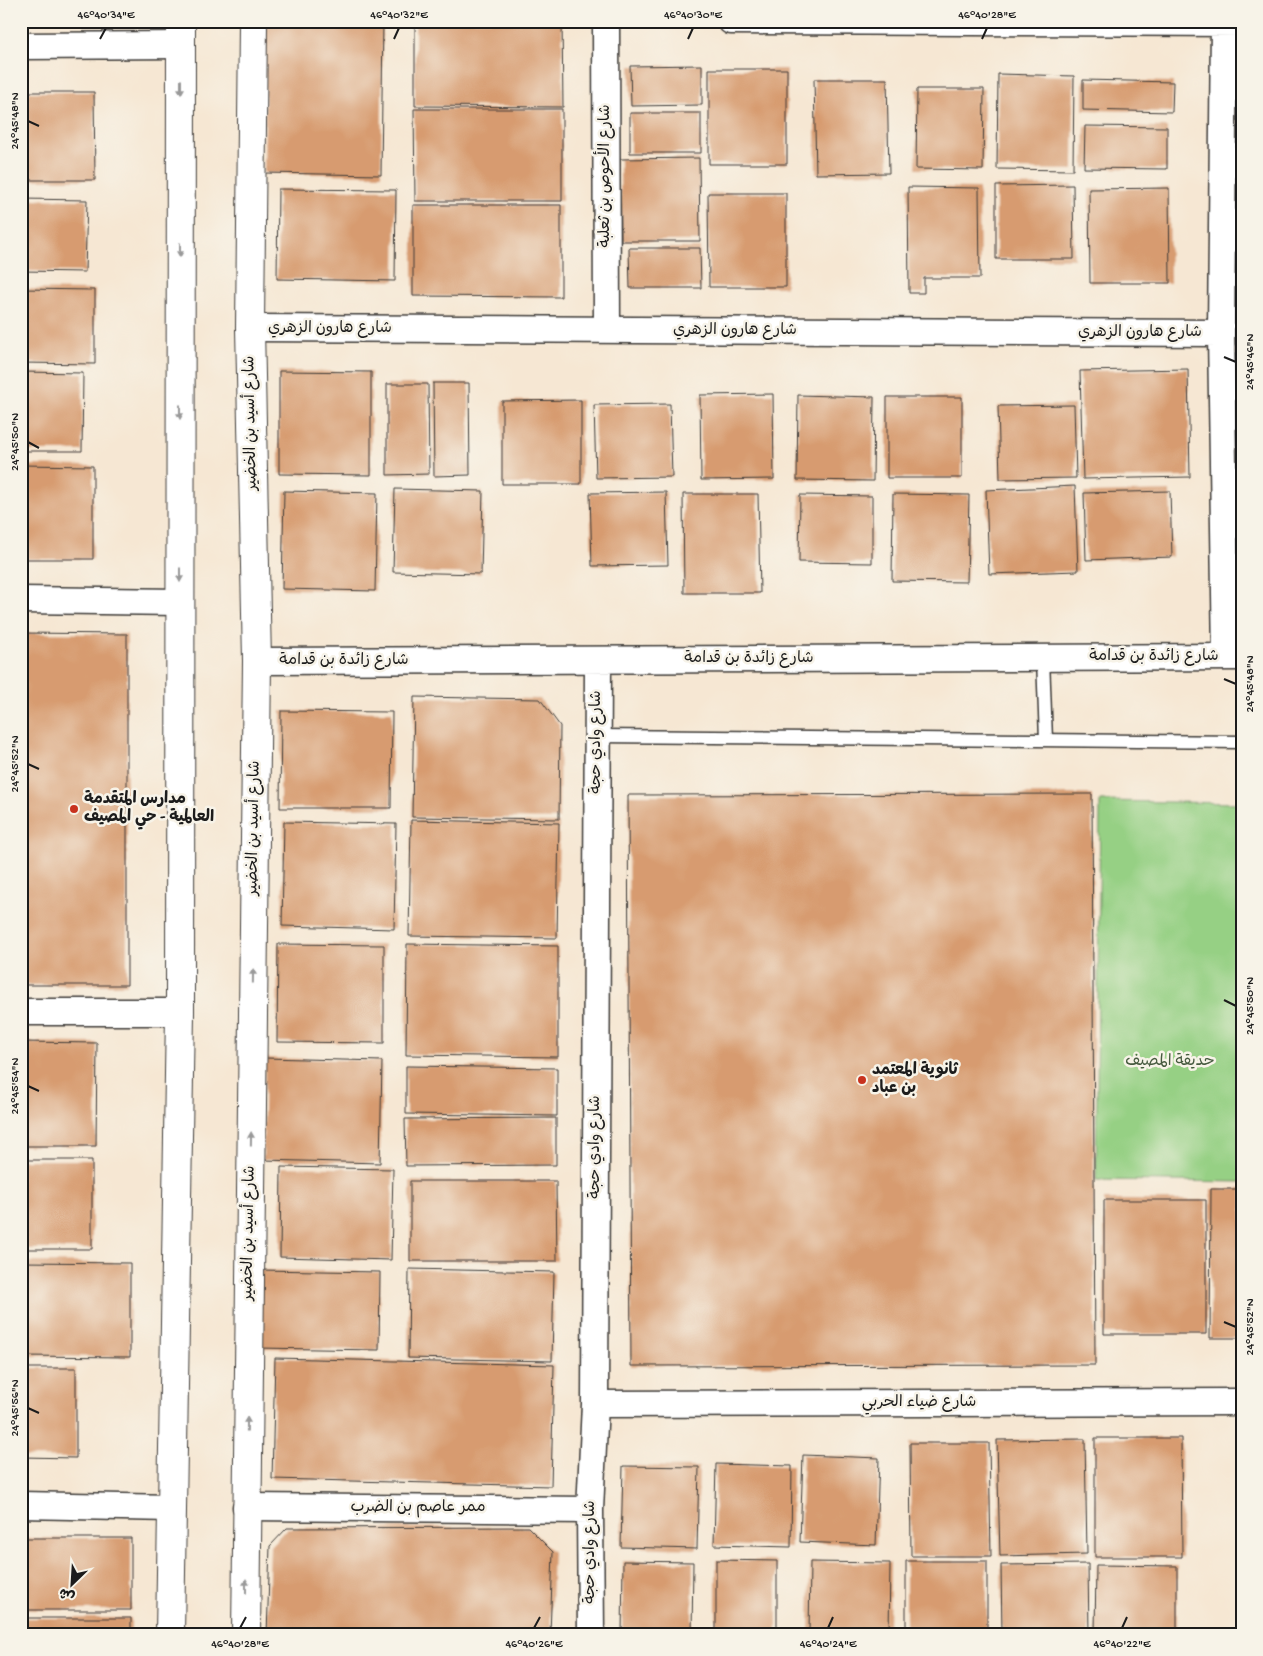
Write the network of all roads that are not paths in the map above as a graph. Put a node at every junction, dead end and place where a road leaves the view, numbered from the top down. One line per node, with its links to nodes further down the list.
1 (253, 21): 7 (street, شارع أسيد بن الخضير)
2 (606, 21): 8 (street, شارع الأحوص بن ثعلبة)
3 (731, 21): 4 (street)
4 (1233, 23): 9 (street)
5 (181, 33): 6 (street); 11 (street, one-way to 11)
6 (21, 46)
7 (250, 328): 8 (street, شارع هارون الزهري); 15 (street, شارع أسيد بن الخضير)
8 (606, 330): 9 (street, شارع هارون الزهري)
9 (1221, 333): 12 (street)
10 (21, 600): 11 (street)
11 (180, 602): 20 (street)
12 (1234, 657): 13 (street, شارع زائدة بن قدامة)
13 (1043, 658): 14 (street, شارع زائدة بن قدامة); 17 (lane)
14 (598, 660): 15 (street, شارع زائدة بن قدامة); 16 (street, شارع وادي حجة)
15 (257, 661): 24 (street, شارع أسيد بن الخضير, one-way to 15)
16 (598, 736): 17 (lane); 22 (street, شارع وادي حجة)
17 (1046, 740): 18 (lane)
18 (1242, 742)
19 (21, 1012): 20 (street)
20 (180, 1012): 25 (street)
21 (1242, 1402): 22 (street, شارع ضياء الحربي)
22 (596, 1404): 26 (street, شارع وادي حجة)
23 (21, 1505): 25 (street)
24 (246, 1507): 26 (street, ممر عاصم بن الضرب); 28 (street, شارع أسيد بن الخضير, one-way to 24)
25 (172, 1508): 27 (street)
26 (590, 1510): 29 (street, شارع وادي حجة)
27 (170, 1635)
28 (246, 1635)
29 (591, 1635)

